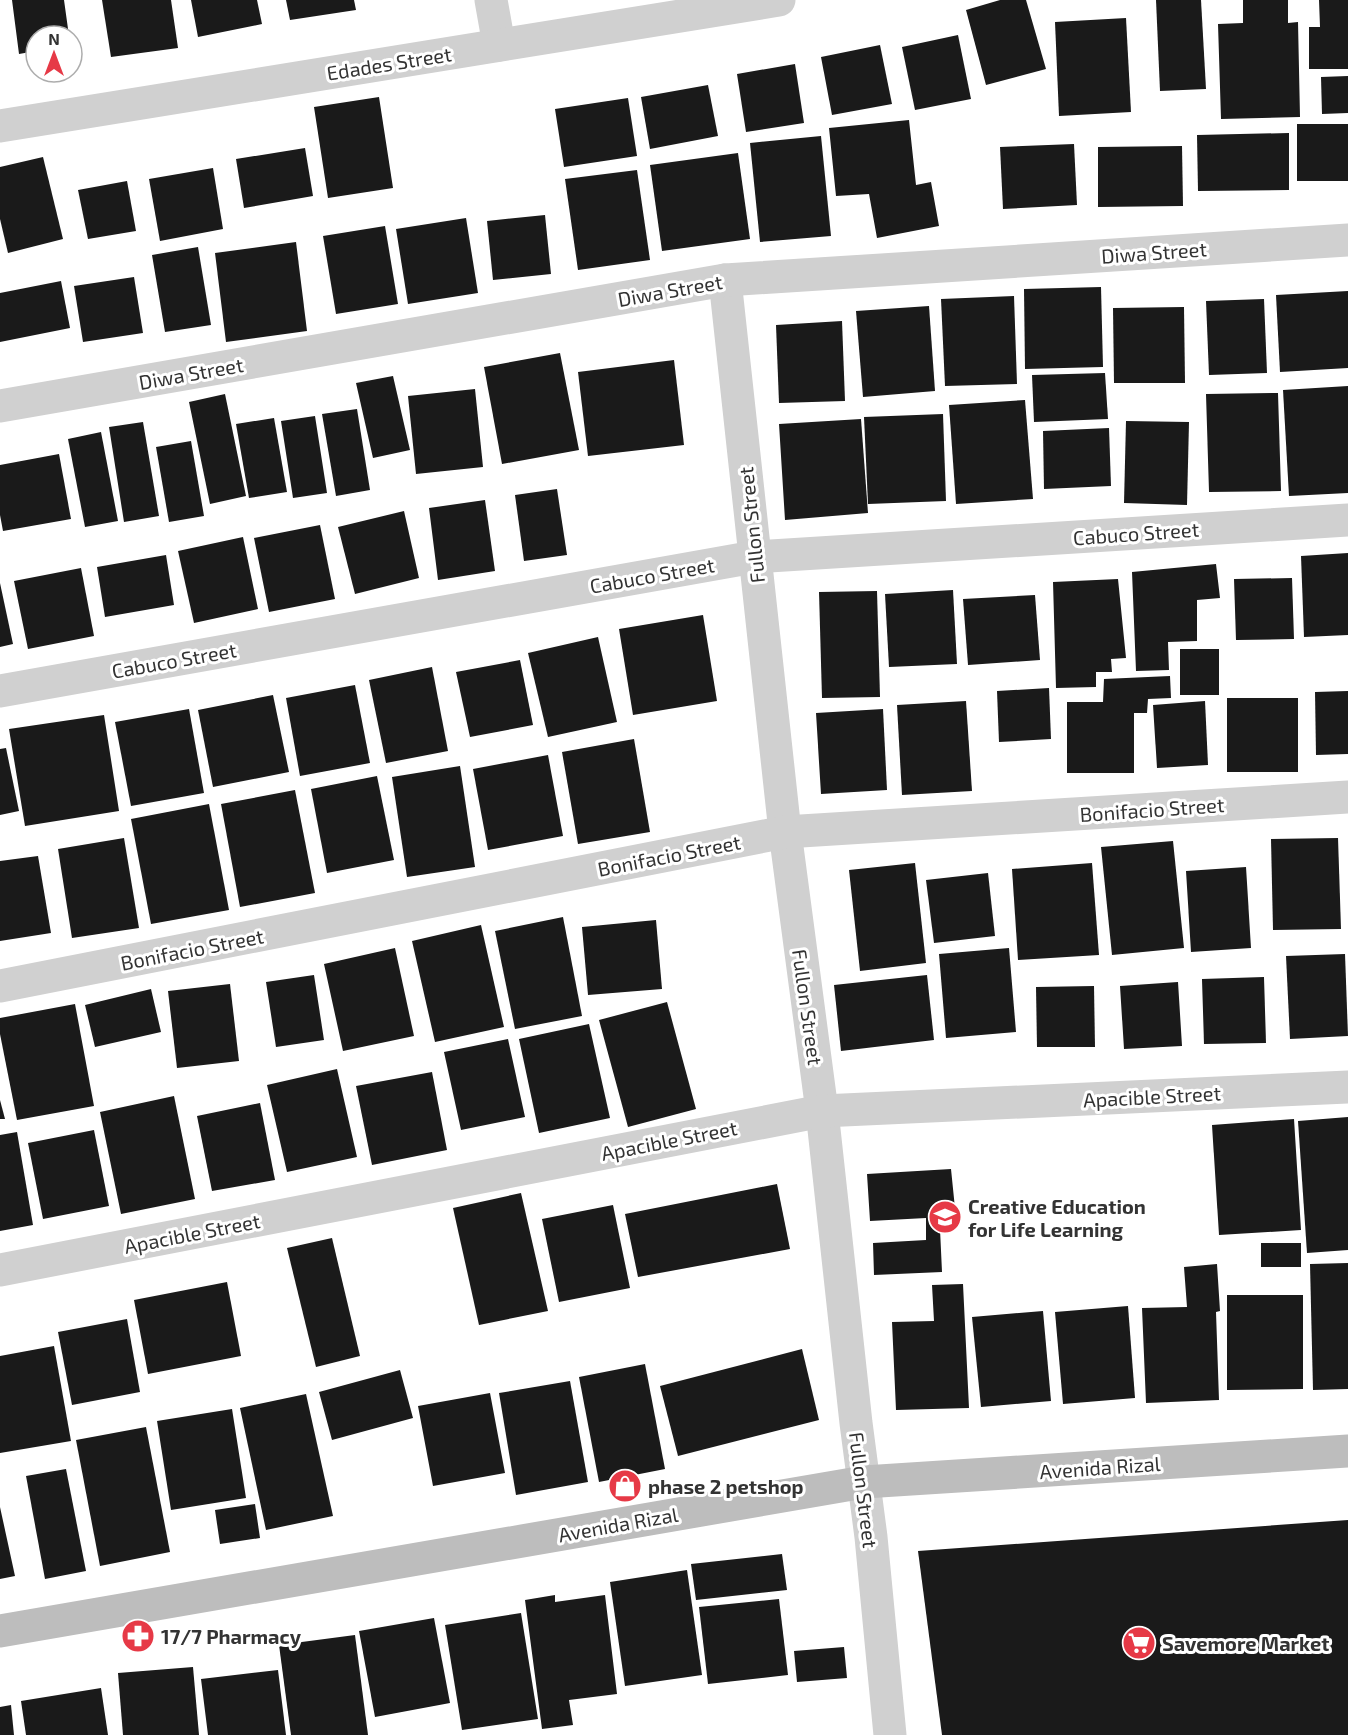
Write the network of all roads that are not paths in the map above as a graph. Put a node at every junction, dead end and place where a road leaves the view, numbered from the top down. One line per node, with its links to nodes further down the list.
1 (491, 0): 3 (street)
2 (779, 0): 3 (street, Edades Street)
3 (499, 45): 4 (street, Edades Street)
4 (0, 126)
5 (1348, 240): 6 (street, Diwa Street)
6 (725, 280): 7 (street, Diwa Street); 9 (street, Fullon Street)
7 (0, 406)
8 (1348, 520): 9 (street, Cabuco Street)
9 (754, 557): 10 (street, Cabuco Street); 12 (street, Fullon Street)
10 (0, 691)
11 (1348, 797): 12 (street, Bonifacio Street)
12 (785, 832): 13 (street, Bonifacio Street); 15 (street, Fullon Street)
13 (0, 986)
14 (1348, 1087): 15 (street, Apacible Street)
15 (822, 1111): 16 (street, Apacible Street); 18 (street, Fullon Street)
16 (0, 1270)
17 (1348, 1451): 18 (main road, Avenida Rizal)
18 (864, 1482): 19 (main road, Avenida Rizal); 20 (street, Fullon Street)
19 (0, 1631)
20 (890, 1735)

